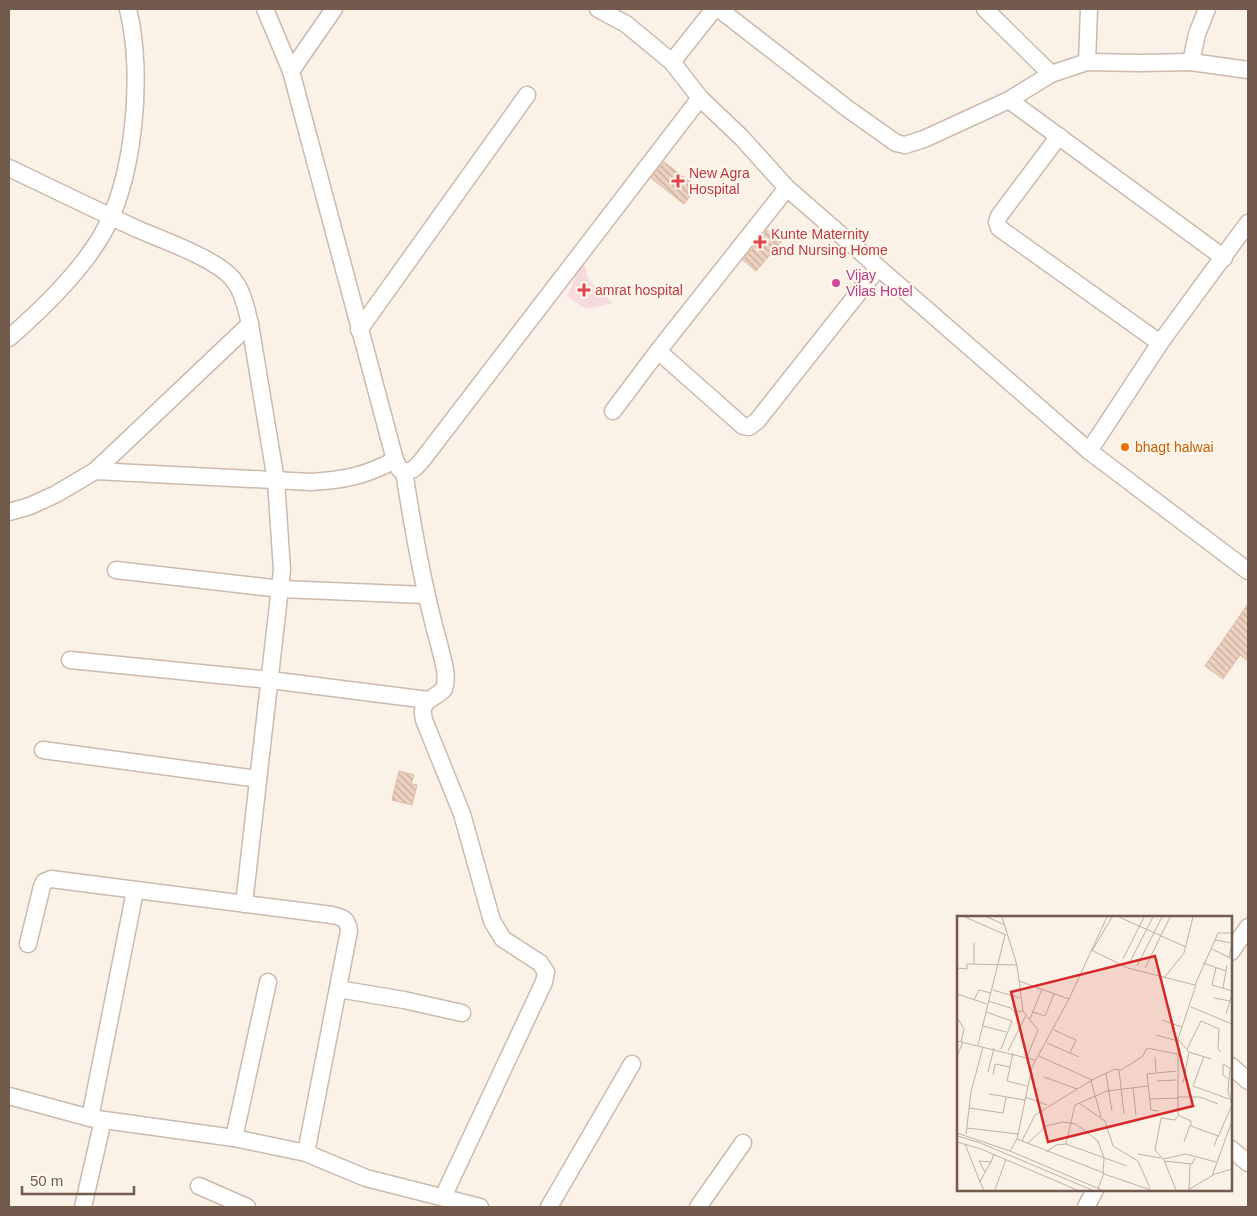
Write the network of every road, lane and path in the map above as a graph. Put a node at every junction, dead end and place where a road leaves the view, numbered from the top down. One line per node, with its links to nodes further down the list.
1 (128, 9): 22 (street)
2 (264, 9): 14 (street)
3 (334, 9): 14 (street)
4 (598, 9): 10 (street)
5 (714, 9): 10 (street)
6 (720, 9): 18 (street)
7 (985, 9): 15 (street)
8 (1089, 9): 11 (street)
9 (1207, 9): 12 (street)
10 (672, 62): 17 (street)
11 (1087, 62): 12 (street); 15 (street)
12 (1191, 62): 13 (street)
13 (1248, 70)
14 (291, 71): 27 (street)
15 (1050, 74): 18 (street)
16 (527, 94): 27 (street)
17 (700, 98): 21 (street); 33 (street)
18 (1010, 100): 19 (street)
19 (1059, 136): 24 (street); 29 (street)
20 (9, 168): 22 (street)
21 (788, 188): 25 (street); 30 (street)
22 (111, 217): 26 (street); 28 (street)
23 (1248, 223): 24 (street)
24 (1224, 258): 29 (street)
25 (878, 268): 30 (street); 32 (street)
26 (250, 324): 34 (street); 35 (street)
27 (359, 330): 33 (street)
28 (9, 338)
29 (1160, 343): 32 (street)
30 (658, 351): 31 (street)
31 (613, 411)
32 (1090, 451): 38 (street)
33 (400, 466): 35 (street); 40 (street)
34 (95, 471): 35 (street); 36 (street)
35 (276, 481): 39 (street)
36 (9, 512)
37 (116, 570): 39 (street)
38 (1248, 570)
39 (282, 589): 40 (street); 42 (street)
40 (425, 595): 43 (street)
41 (70, 660): 42 (street)
42 (270, 680): 43 (street); 45 (street)
43 (428, 700): 66 (street)
44 (43, 750): 45 (street)
45 (258, 779): 47 (street)
46 (136, 891): 47 (street); 49 (street); 58 (street)
47 (244, 904): 52 (street)
48 (1248, 927): 50 (street)
49 (28, 944)
50 (1232, 951)
51 (268, 982): 59 (street)
52 (338, 989): 53 (street); 62 (street)
53 (462, 1013)
54 (632, 1064): 70 (street)
55 (1232, 1067): 56 (street)
56 (1248, 1081)
57 (9, 1096): 58 (street)
58 (96, 1119): 59 (street); 67 (street)
59 (234, 1138): 62 (street)
60 (742, 1143): 71 (street)
61 (1232, 1150): 63 (street)
62 (306, 1153): 66 (street)
63 (1248, 1163)
64 (200, 1186): 68 (street)
65 (1094, 1191): 72 (street)
66 (443, 1196): 69 (street)
67 (83, 1207)
68 (247, 1207)
69 (480, 1207)
70 (549, 1207)
71 (698, 1207)
72 (1086, 1207)

